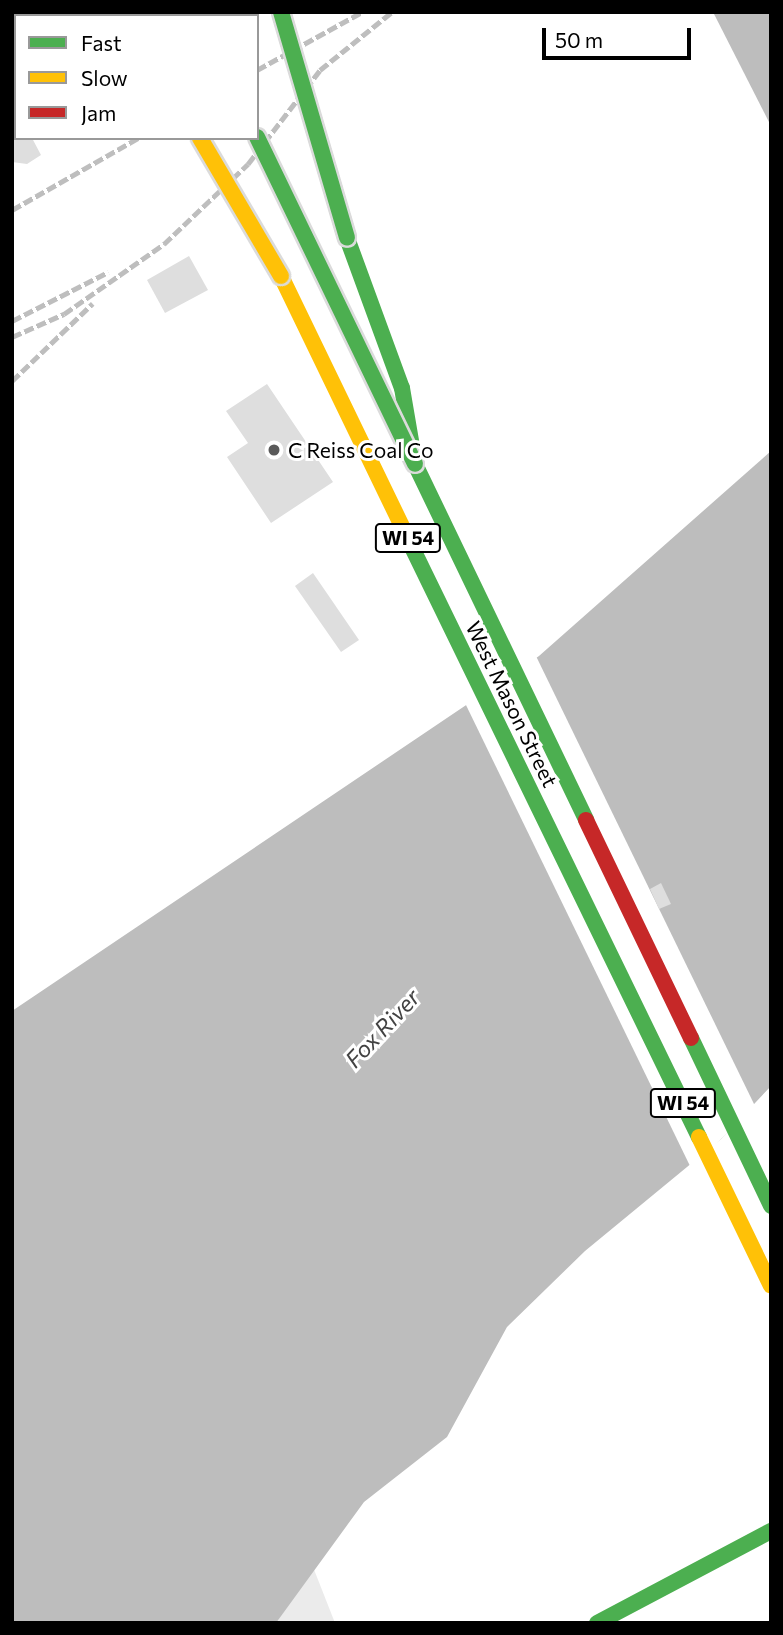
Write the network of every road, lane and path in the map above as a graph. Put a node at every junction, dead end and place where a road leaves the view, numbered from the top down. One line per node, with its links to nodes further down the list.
1 (281, 12): 6 (main road, bridge)
2 (201, 140): 5 (main road, bridge)
3 (221, 140): 5 (main road, West Mason Street / WI 54, bridge)
4 (258, 140): 6 (main road, West Mason Street / WI 54, bridge)
5 (281, 276): 10 (main road, West Mason Street / WI 54)
6 (415, 464): 7 (main road, West Mason Street / WI 54)
7 (694, 1036): 8 (main road); 9 (main road, West Mason Street / WI 54)
8 (771, 1163)
9 (771, 1206)
10 (771, 1286)
11 (771, 1531): 12 (main road)
12 (597, 1623)

